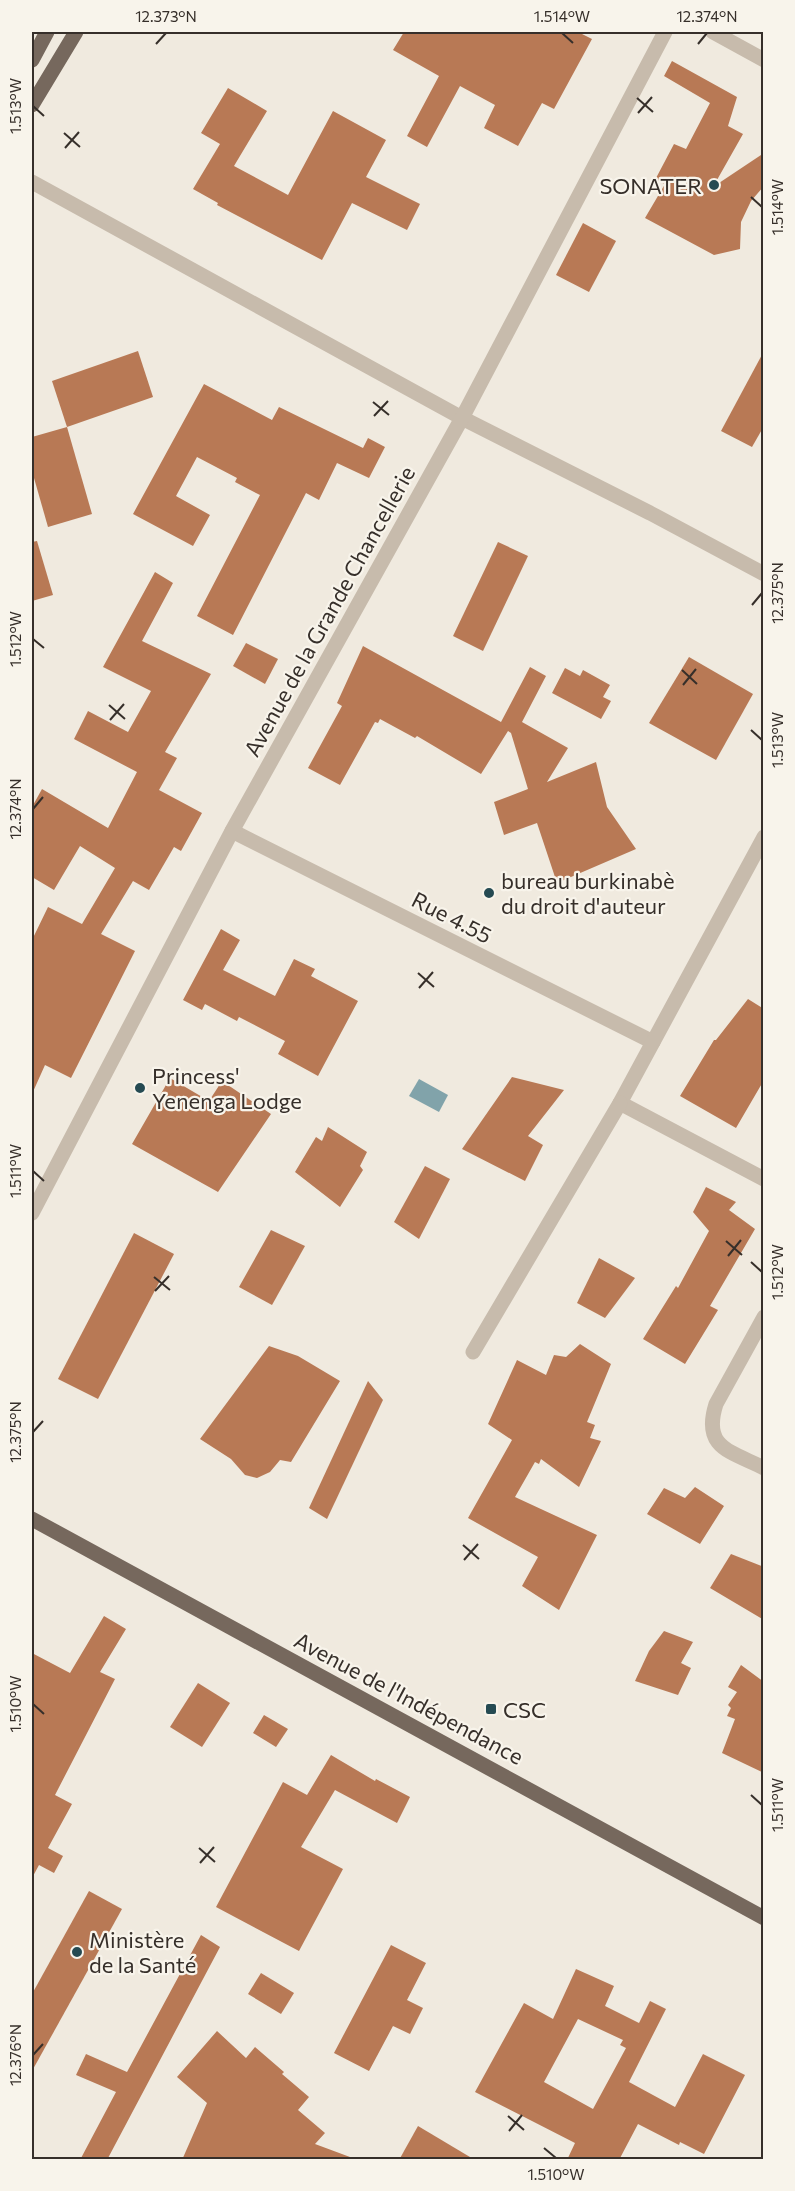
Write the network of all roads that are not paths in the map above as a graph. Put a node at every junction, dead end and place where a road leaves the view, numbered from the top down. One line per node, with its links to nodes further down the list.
1 (47, 32): 5 (main road)
2 (76, 32): 7 (main road)
3 (665, 32): 9 (street, Avenue de la Grande Chancellerie)
4 (713, 32): 6 (street)
5 (32, 60)
6 (764, 60)
7 (32, 105)
8 (32, 182): 9 (street)
9 (462, 418): 10 (street); 11 (street, Avenue de la Grande Chancellerie)
10 (764, 574)
11 (232, 831): 13 (street, Rue 4.55); 16 (street, Avenue de la Grande Chancellerie)
12 (764, 837): 13 (street)
13 (653, 1042): 14 (street)
14 (620, 1103): 15 (street); 18 (street)
15 (764, 1179)
16 (32, 1213)
17 (764, 1317): 19 (street)
18 (472, 1352)
19 (764, 1468)
20 (32, 1519): 21 (main road, Avenue de l'Indépendance)
21 (764, 1918)

